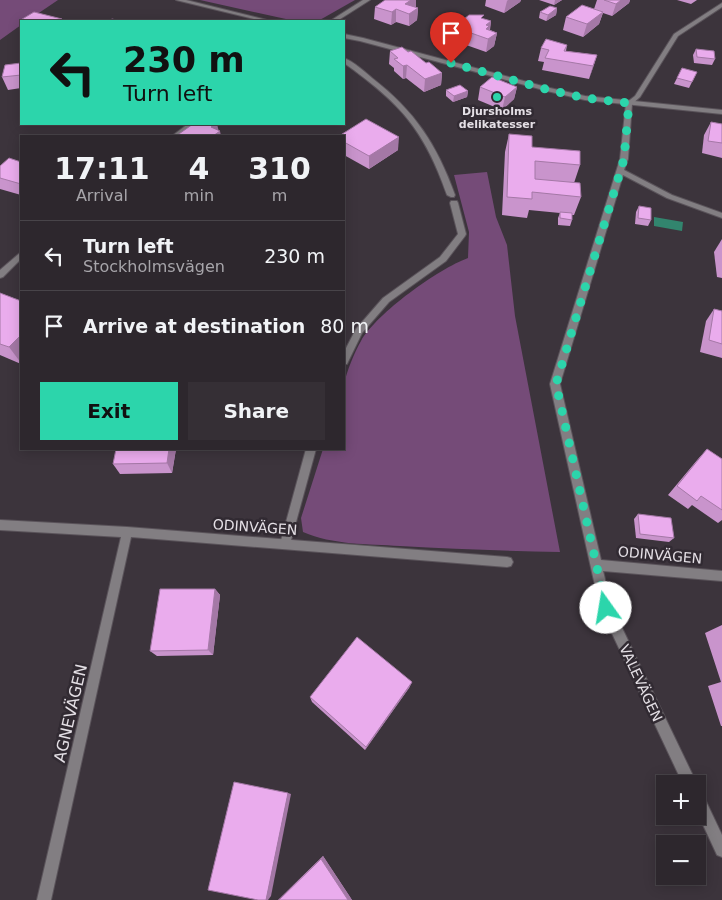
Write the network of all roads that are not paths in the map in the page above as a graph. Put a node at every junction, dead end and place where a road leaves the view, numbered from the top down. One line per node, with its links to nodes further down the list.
1 (178, 0): 4 (street)
2 (367, 0): 5 (street)
3 (722, 5): 8 (street)
4 (264, 20)
5 (335, 20)
6 (345, 36): 8 (street)
7 (345, 61): 16 (street)
8 (629, 103): 9 (street); 12 (street, VALEVÄGEN)
9 (722, 112)
10 (191, 125): 11 (street)
11 (176, 135)
12 (620, 170): 13 (street); 22 (street, VALEVÄGEN)
13 (722, 216)
14 (20, 256): 15 (street)
15 (0, 275)
16 (345, 360)
17 (311, 450): 20 (street)
18 (0, 525): 19 (street, ODINVÄGEN)
19 (127, 532): 20 (street, ODINVÄGEN); 27 (street, AGNEVÄGEN)
20 (285, 544): 21 (street, ODINVÄGEN)
21 (507, 562)
22 (595, 565): 23 (street, ODINVÄGEN); 24 (street, VALEVÄGEN)
23 (722, 576)
24 (686, 775)
25 (706, 817): 26 (street)
26 (722, 850)
27 (44, 900)

